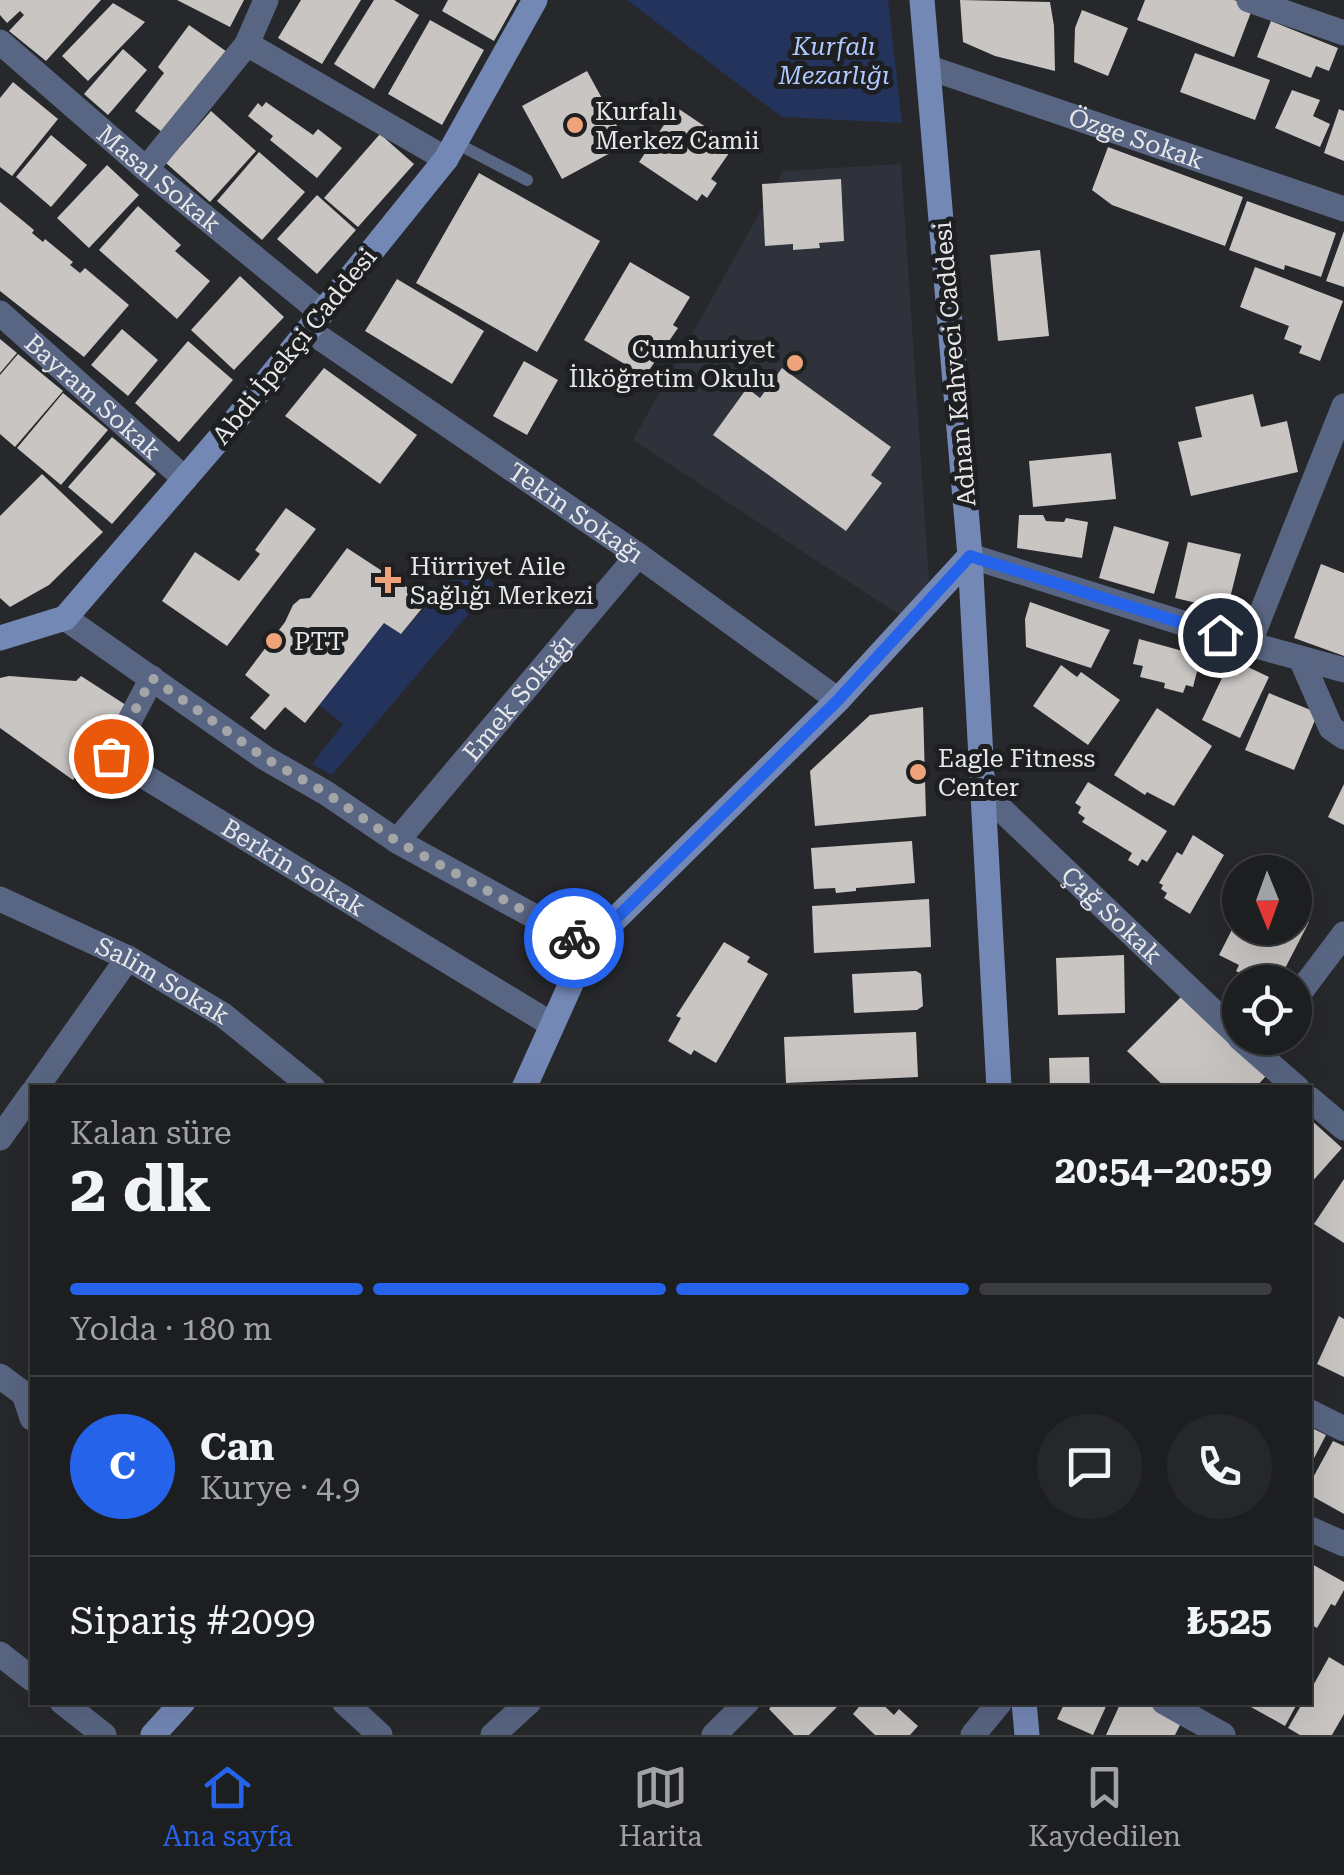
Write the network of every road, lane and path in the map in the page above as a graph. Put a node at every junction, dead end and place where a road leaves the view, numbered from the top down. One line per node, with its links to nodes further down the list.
1 (266, 0): 7 (street)
2 (535, 0): 9 (street, Abdi İpekçi Caddesi)
3 (922, 0): 8 (street, Adnan Kahveci Caddesi)
4 (1248, 0): 5 (street)
5 (1344, 33)
6 (0, 42): 10 (street, Masal Sokak)
7 (247, 44): 9 (street); 10 (street)
8 (930, 68): 12 (street, Özge Sokak); 18 (street, Adnan Kahveci Caddesi)
9 (451, 151): 11 (lane); 14 (street, Abdi İpekçi Caddesi)
10 (146, 169): 14 (street, Masal Sokak)
11 (528, 180)
12 (1344, 209)
13 (0, 313): 16 (street, Bayram Sokak)
14 (316, 321): 16 (street, Abdi İpekçi Caddesi); 17 (street, Tekin Sokağı)
15 (1344, 406): 21 (street)
16 (185, 478): 19 (street, Abdi İpekçi Caddesi)
17 (638, 555): 25 (street, Tekin Sokağı); 28 (street, Emek Sokağı)
18 (970, 556): 21 (street); 25 (street); 27 (street, Adnan Kahveci Caddesi)
19 (65, 618): 20 (street); 24 (street)
20 (0, 638)
21 (1249, 644): 22 (street)
22 (1302, 659): 23 (street); 26 (street)
23 (1344, 670)
24 (152, 678): 28 (street); 35 (street, Berkin Sokak)
25 (838, 700): 31 (street)
26 (1344, 737)
27 (983, 792): 34 (street, Çağ Sokak); 40 (street, Adnan Kahveci Caddesi)
28 (398, 842): 31 (street)
29 (0, 898): 32 (street, Salim Sokak)
30 (1344, 934): 33 (street)
31 (588, 946): 35 (street)
32 (128, 958): 37 (street); 38 (street, Salim Sokak)
33 (1312, 977)
34 (1222, 1015)
35 (551, 1024): 39 (street)
36 (1264, 1055): 41 (street, Çağ Sokak)
37 (38, 1085)
38 (304, 1085)
39 (525, 1085)
40 (999, 1085)
41 (1294, 1085)
42 (30, 1096): 45 (street)
43 (1312, 1101): 44 (street)
44 (1344, 1128)
45 (0, 1138)
46 (0, 1376): 47 (street)
47 (30, 1412)
48 (1312, 1413): 49 (street)
49 (1344, 1429)
50 (1312, 1530): 51 (street)
51 (1344, 1544)
52 (0, 1654): 53 (street)
53 (30, 1677)
54 (66, 1705): 62 (street)
55 (180, 1705): 63 (street)
56 (347, 1705): 64 (street)
57 (527, 1705): 65 (street)
58 (744, 1705): 66 (street)
59 (998, 1705): 67 (street)
60 (1024, 1705): 68 (street)
61 (1169, 1705): 69 (street)
62 (104, 1735)
63 (153, 1735)
64 (380, 1735)
65 (493, 1735)
66 (714, 1735)
67 (973, 1735)
68 (1026, 1735)
69 (1223, 1735)

